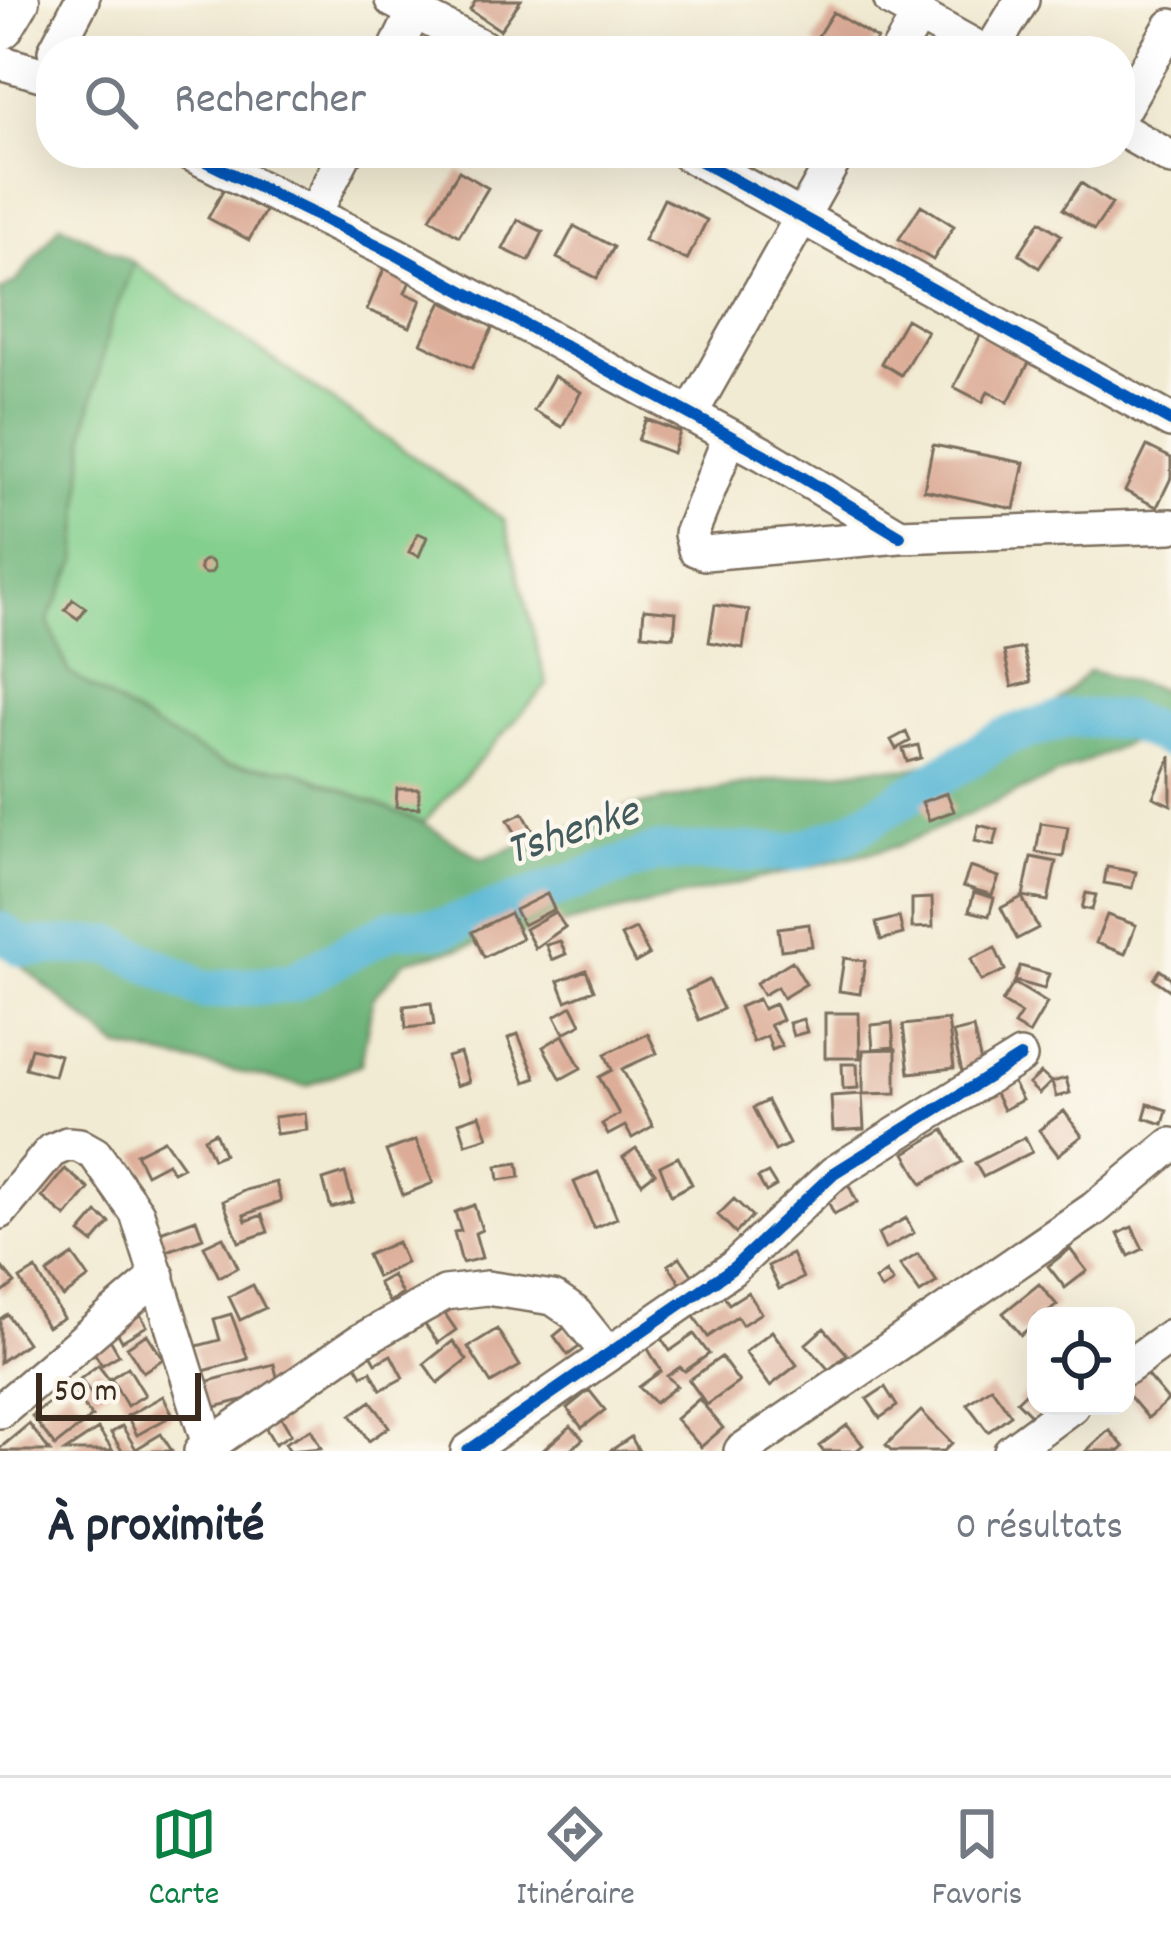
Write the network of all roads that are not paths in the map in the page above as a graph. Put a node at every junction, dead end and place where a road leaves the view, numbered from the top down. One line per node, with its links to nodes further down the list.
1 (15, 0): 6 (highway)
2 (82, 0): 8 (street)
3 (1022, 0): 12 (street)
4 (408, 4): 9 (street); 10 (street)
5 (905, 7): 11 (street)
6 (0, 25)
7 (1171, 26): 15 (street)
8 (64, 36)
9 (399, 36)
10 (464, 36)
11 (959, 36)
12 (997, 36)
13 (0, 62): 14 (street)
14 (36, 64)
15 (1135, 88)
16 (1135, 138): 17 (street)
17 (1171, 158)
18 (220, 168): 22 (street)
19 (337, 168): 22 (street)
20 (714, 168): 23 (street)
21 (829, 168): 23 (street)
22 (314, 214): 24 (street)
23 (801, 215): 24 (street); 25 (street)
24 (690, 416): 26 (street)
25 (1169, 416)
26 (730, 436): 28 (street); 28 (street)
27 (1171, 526): 28 (street)
28 (901, 536)
29 (1020, 1057): 34 (street)
30 (1171, 1145): 40 (street)
31 (0, 1212): 32 (street)
32 (158, 1276): 36 (street); 38 (street)
33 (1171, 1336): 35 (street)
34 (607, 1353): 38 (street); 39 (street)
35 (1135, 1362)
36 (0, 1411)
37 (1060, 1415): 41 (street)
38 (207, 1449)
39 (468, 1451)
40 (741, 1451)
41 (1011, 1451)

